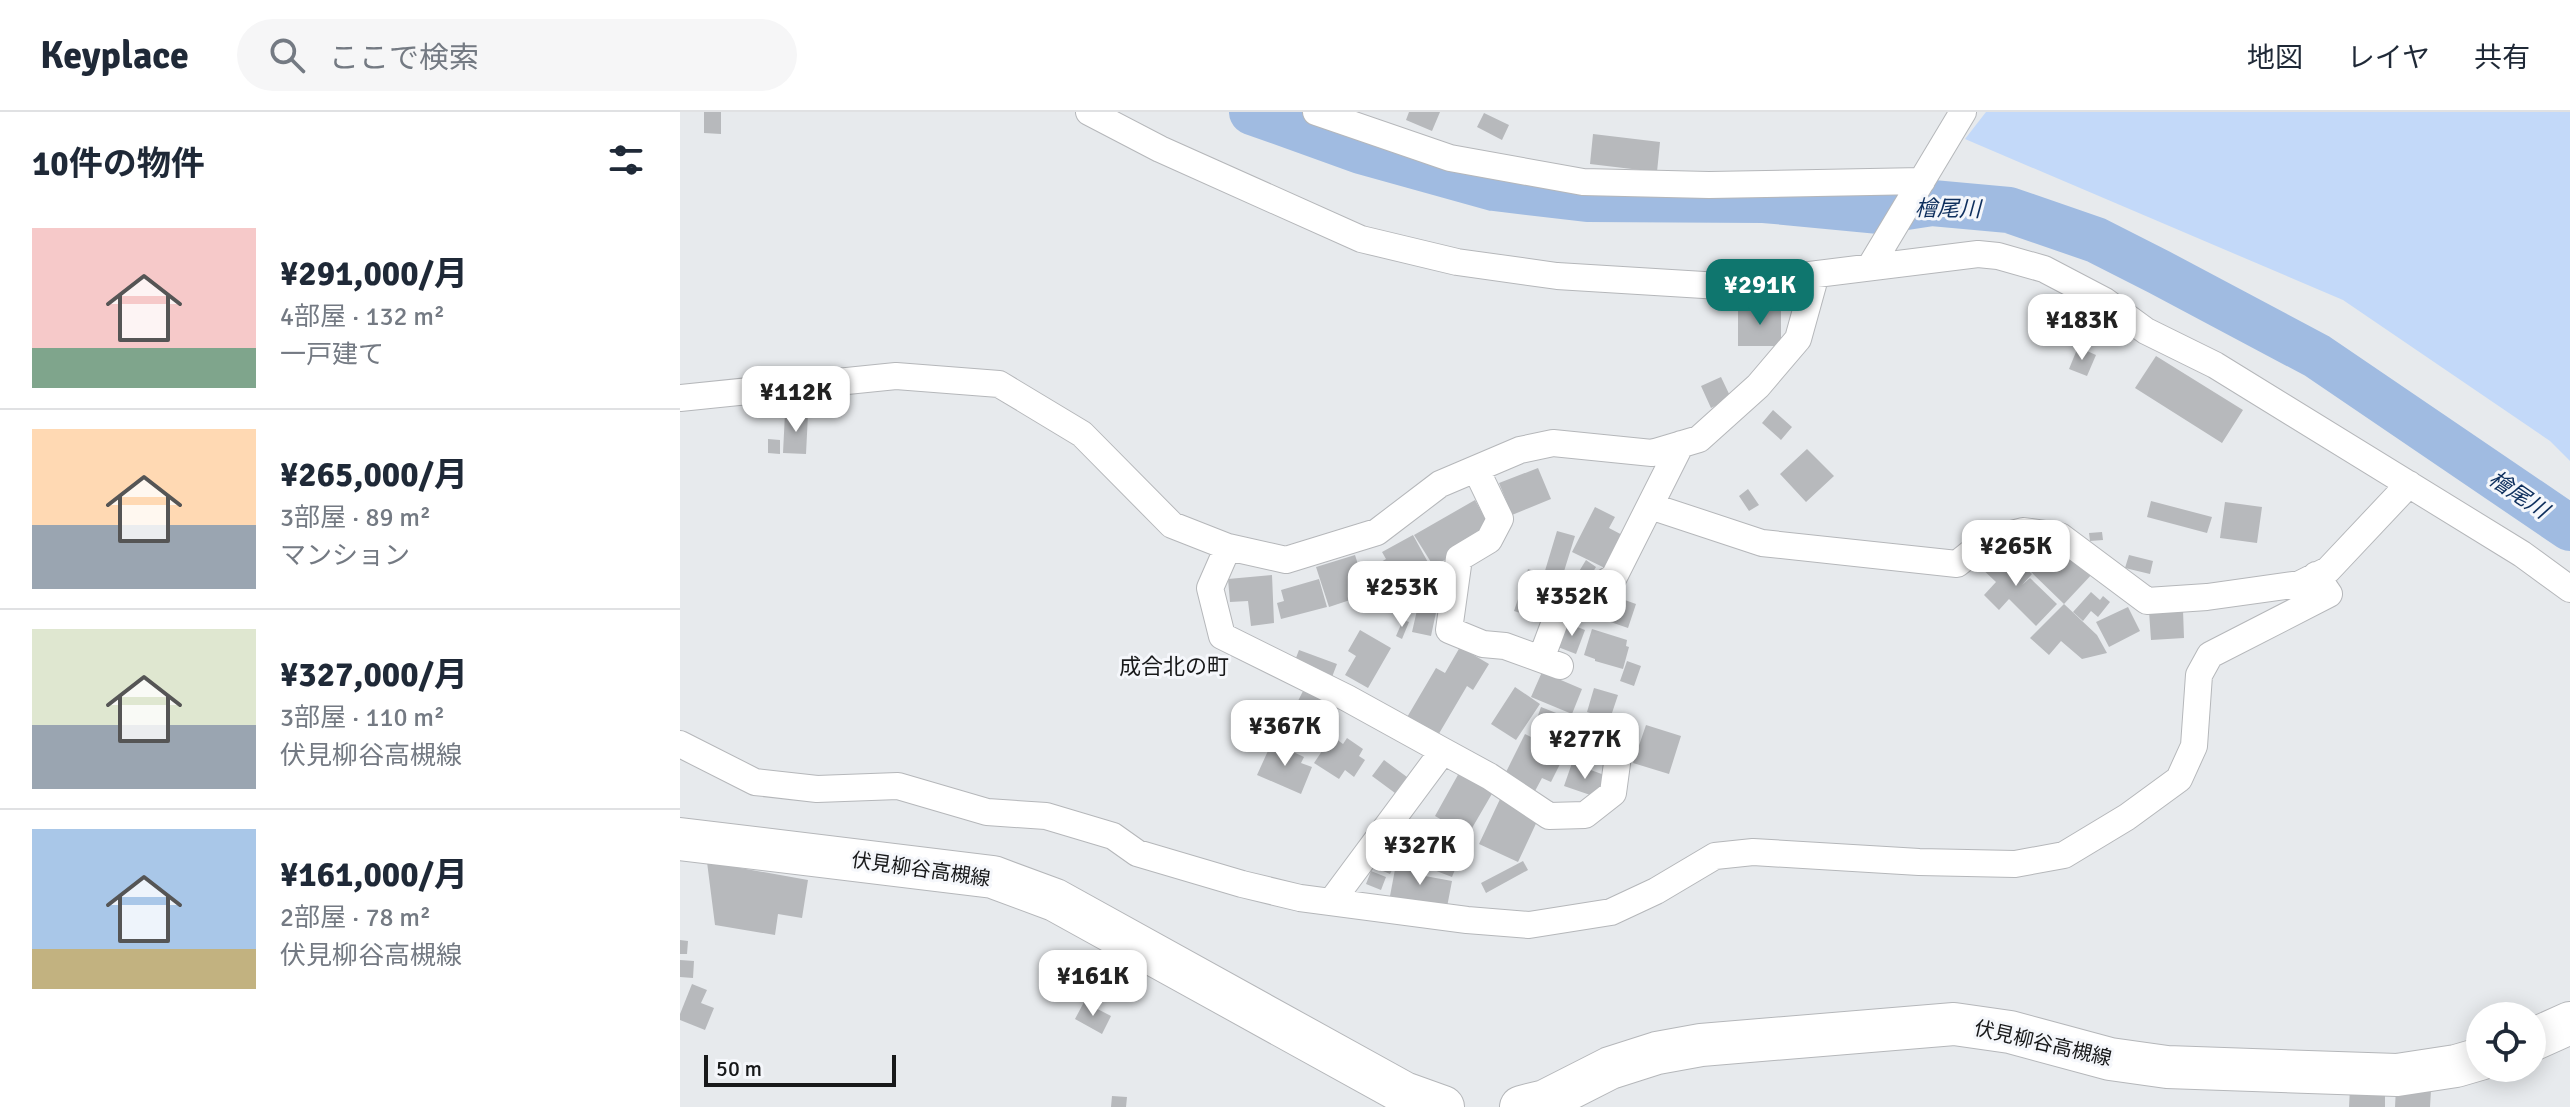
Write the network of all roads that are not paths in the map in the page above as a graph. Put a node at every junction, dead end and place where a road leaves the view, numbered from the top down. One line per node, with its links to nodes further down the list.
1 (1089, 112): 6 (street)
2 (1316, 112): 4 (street)
3 (1963, 112): 4 (street)
4 (1922, 181): 5 (street)
5 (1870, 267): 6 (street); 10 (street)
6 (1816, 274): 8 (street)
7 (680, 398): 12 (street)
8 (1681, 444): 9 (street); 11 (street)
9 (1476, 469): 11 (street); 12 (street)
10 (2409, 484): 13 (street); 14 (street)
11 (1650, 506): 13 (street)
12 (1228, 547): 16 (street)
13 (2316, 575): 19 (street)
14 (2570, 589)
15 (680, 744): 19 (street)
16 (1443, 751): 17 (street); 19 (street)
17 (1618, 756)
18 (680, 839): 23 (main road, 伏見柳谷高槻線)
19 (1331, 902)
20 (2570, 1023): 21 (main road)
21 (2546, 1034)
22 (2466, 1063): 24 (main road, 伏見柳谷高槻線)
23 (1443, 1107)
24 (1521, 1107)

